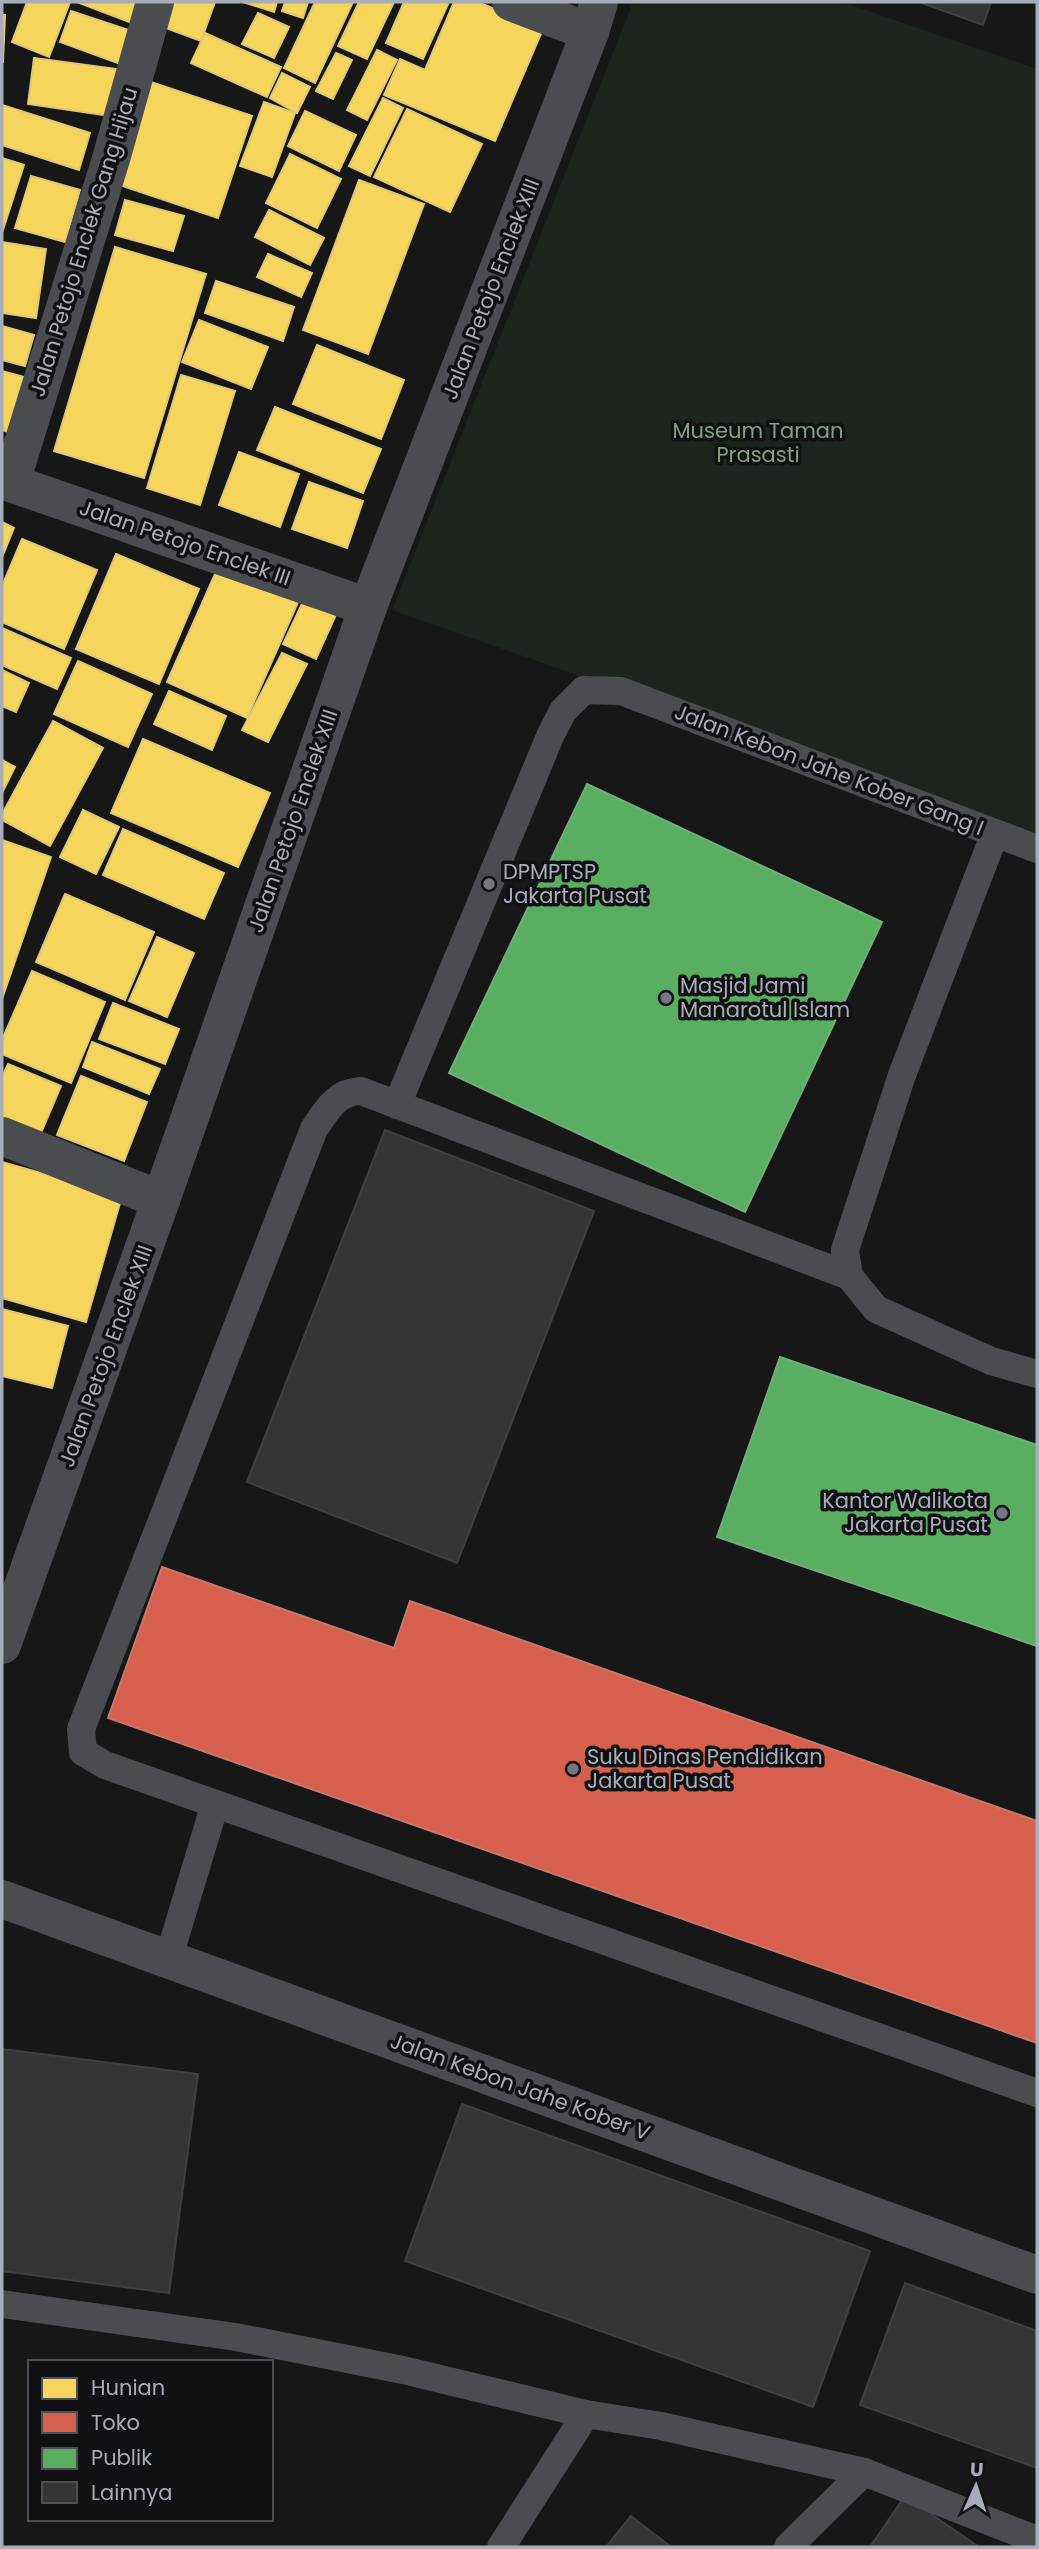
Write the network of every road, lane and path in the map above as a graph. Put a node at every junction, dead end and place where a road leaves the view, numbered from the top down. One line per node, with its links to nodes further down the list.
1 (155, 2): 4 (street, Jalan Petojo Enclek Gang Hijau)
2 (511, 2): 3 (street)
3 (594, 17): 5 (street, Jalan Petojo Enclek XIII)
4 (6, 481): 5 (street, Jalan Petojo Enclek III)
5 (368, 607): 10 (street, Jalan Petojo Enclek XIII)
6 (995, 833): 7 (lane, Jalan Kebon Jahe Kober Gang I); 8 (lane, Jalan Kebon Jahe Kober Gang I); 11 (lane)
7 (1037, 849)
8 (397, 1105): 11 (lane); 14 (lane)
9 (2, 1136): 10 (street)
10 (161, 1200): 13 (street, Jalan Petojo Enclek XIII)
11 (849, 1276): 12 (lane)
12 (1037, 1374)
13 (2, 1645)
14 (215, 1804): 16 (lane); 17 (lane)
15 (2, 1899): 16 (street, Jalan Kebon Jahe Kober V)
16 (168, 1959): 18 (street, Jalan Kebon Jahe Kober V)
17 (1037, 2093)
18 (1037, 2275)
19 (2, 2304): 20 (lane)
20 (586, 2414): 21 (lane); 23 (lane)
21 (864, 2472): 22 (lane); 24 (lane)
22 (1037, 2540)
23 (501, 2547)
24 (788, 2547)

